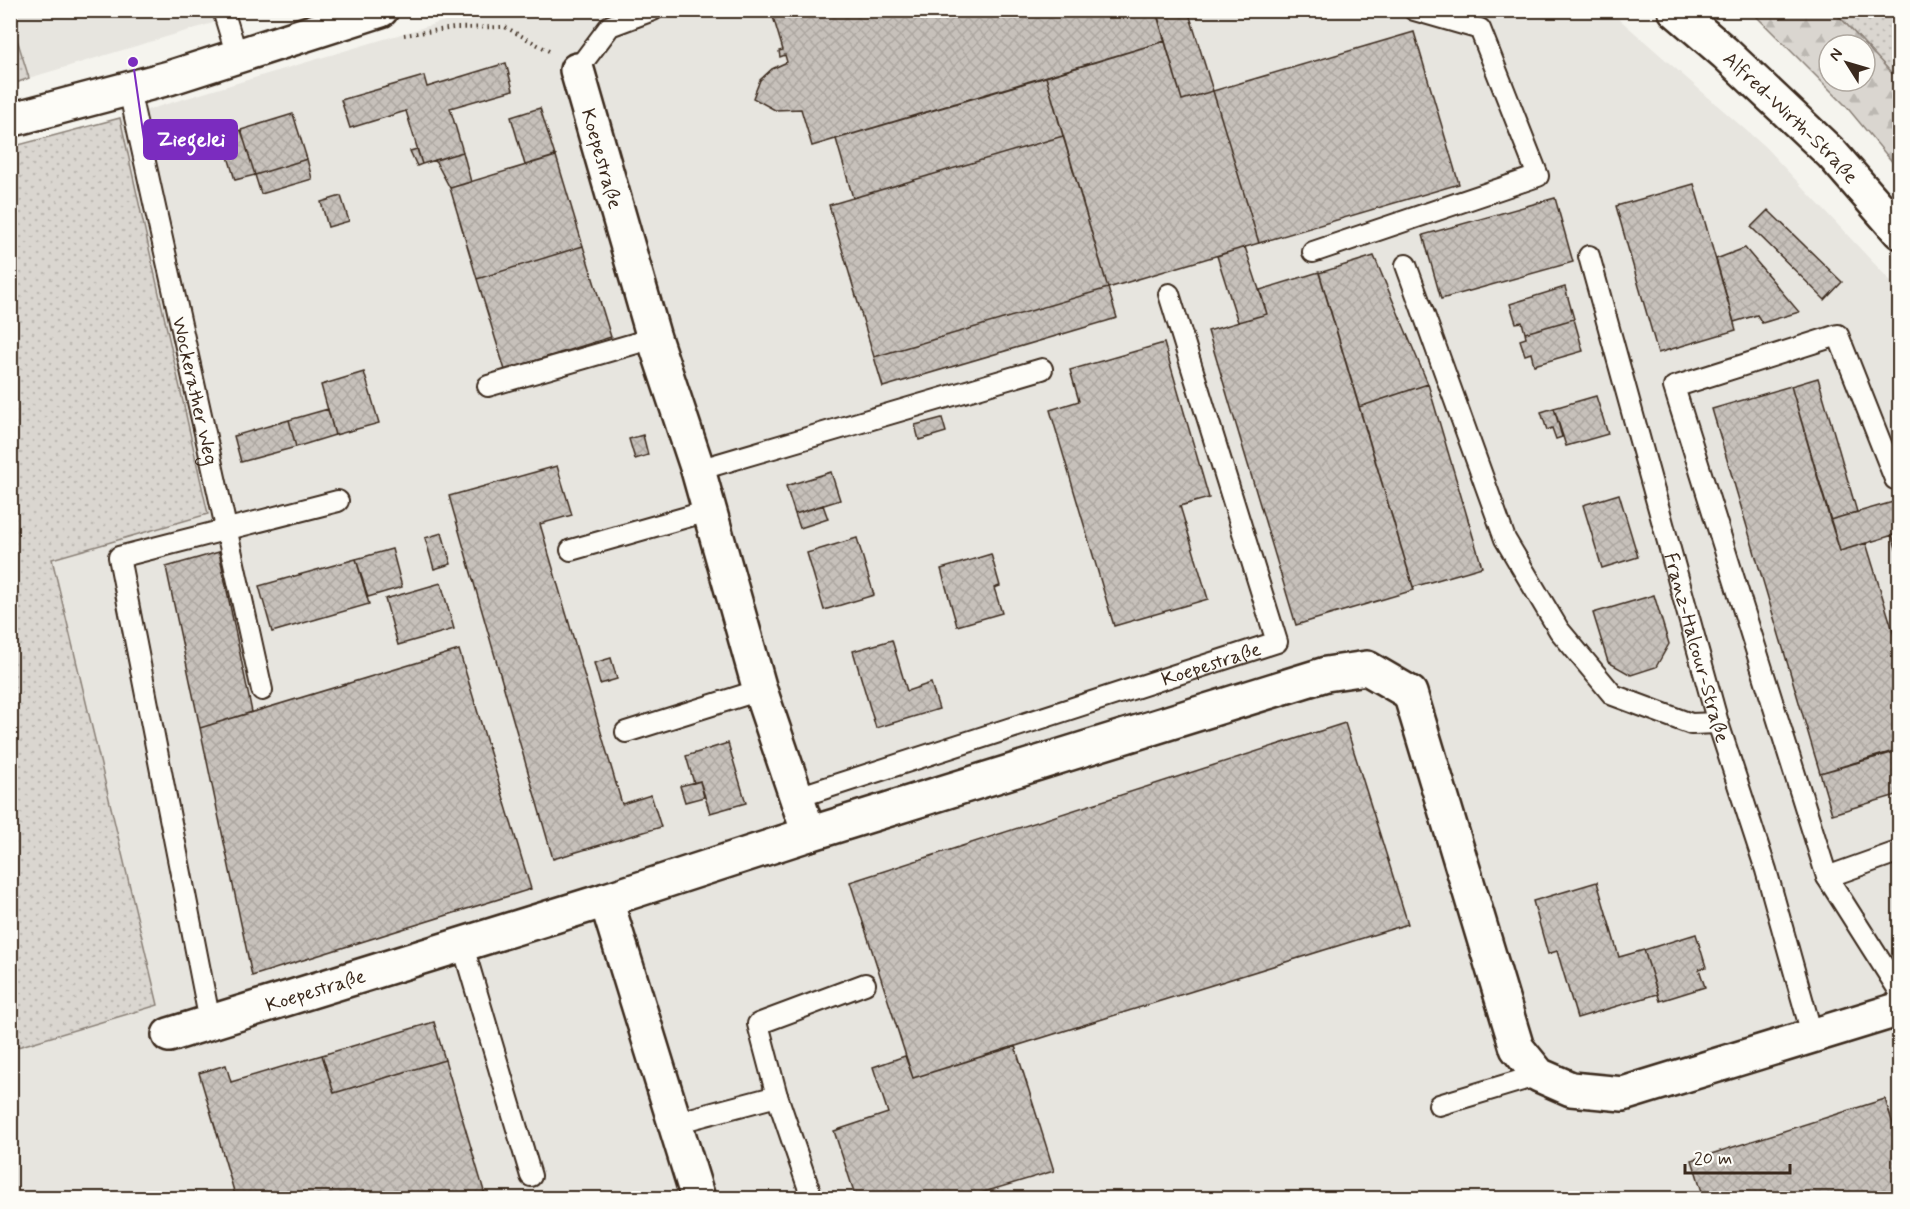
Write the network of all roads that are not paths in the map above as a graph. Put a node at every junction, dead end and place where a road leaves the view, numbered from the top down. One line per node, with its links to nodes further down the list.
1 (223, 10): 6 (lane)
2 (1414, 10): 11 (lane)
3 (1675, 10): 10 (street, Alfred-Wirth-Straße)
4 (380, 11): 6 (street)
5 (651, 11): 7 (lane)
6 (237, 56): 8 (street)
7 (577, 70): 15 (street, Koepestraße)
8 (129, 90): 9 (street); 22 (lane, Wockerather Weg)
9 (10, 120)
10 (1899, 232)
11 (1313, 252)
12 (1589, 256): 26 (lane, Franz-Halcour-Straße)
13 (1406, 265): 26 (lane)
14 (1169, 294): 28 (lane, Koepestraße)
15 (654, 338): 17 (lane); 18 (street, Koepestraße)
16 (1042, 369): 18 (lane)
17 (488, 386)
18 (698, 470): 21 (street, Koepestraße)
19 (1894, 479): 31 (lane)
20 (338, 501): 22 (lane)
21 (708, 510): 23 (lane); 25 (street, Koepestraße)
22 (226, 528): 24 (lane, Wockerather Weg); 37 (lane)
23 (571, 550)
24 (262, 690)
25 (760, 690): 27 (lane); 28 (street, Koepestraße)
26 (1718, 723): 39 (lane, Franz-Halcour-Straße)
27 (626, 732)
28 (798, 797): 29 (street, Koepestraße)
29 (809, 834): 32 (street, Koepestraße); 40 (street)
30 (1899, 851): 31 (lane)
31 (1827, 878): 35 (lane)
32 (606, 900): 33 (street, Koepestraße); 43 (street)
33 (462, 943): 37 (street, Koepestraße); 44 (lane)
34 (865, 984): 41 (lane)
35 (1899, 992)
36 (1899, 1009): 39 (street)
37 (210, 1022): 38 (street, Koepestraße)
38 (169, 1035)
39 (1813, 1038): 40 (street)
40 (1539, 1075): 42 (lane)
41 (777, 1096): 43 (lane); 46 (lane)
42 (1439, 1105)
43 (675, 1123): 45 (street)
44 (531, 1176)
45 (698, 1198)
46 (812, 1198)

